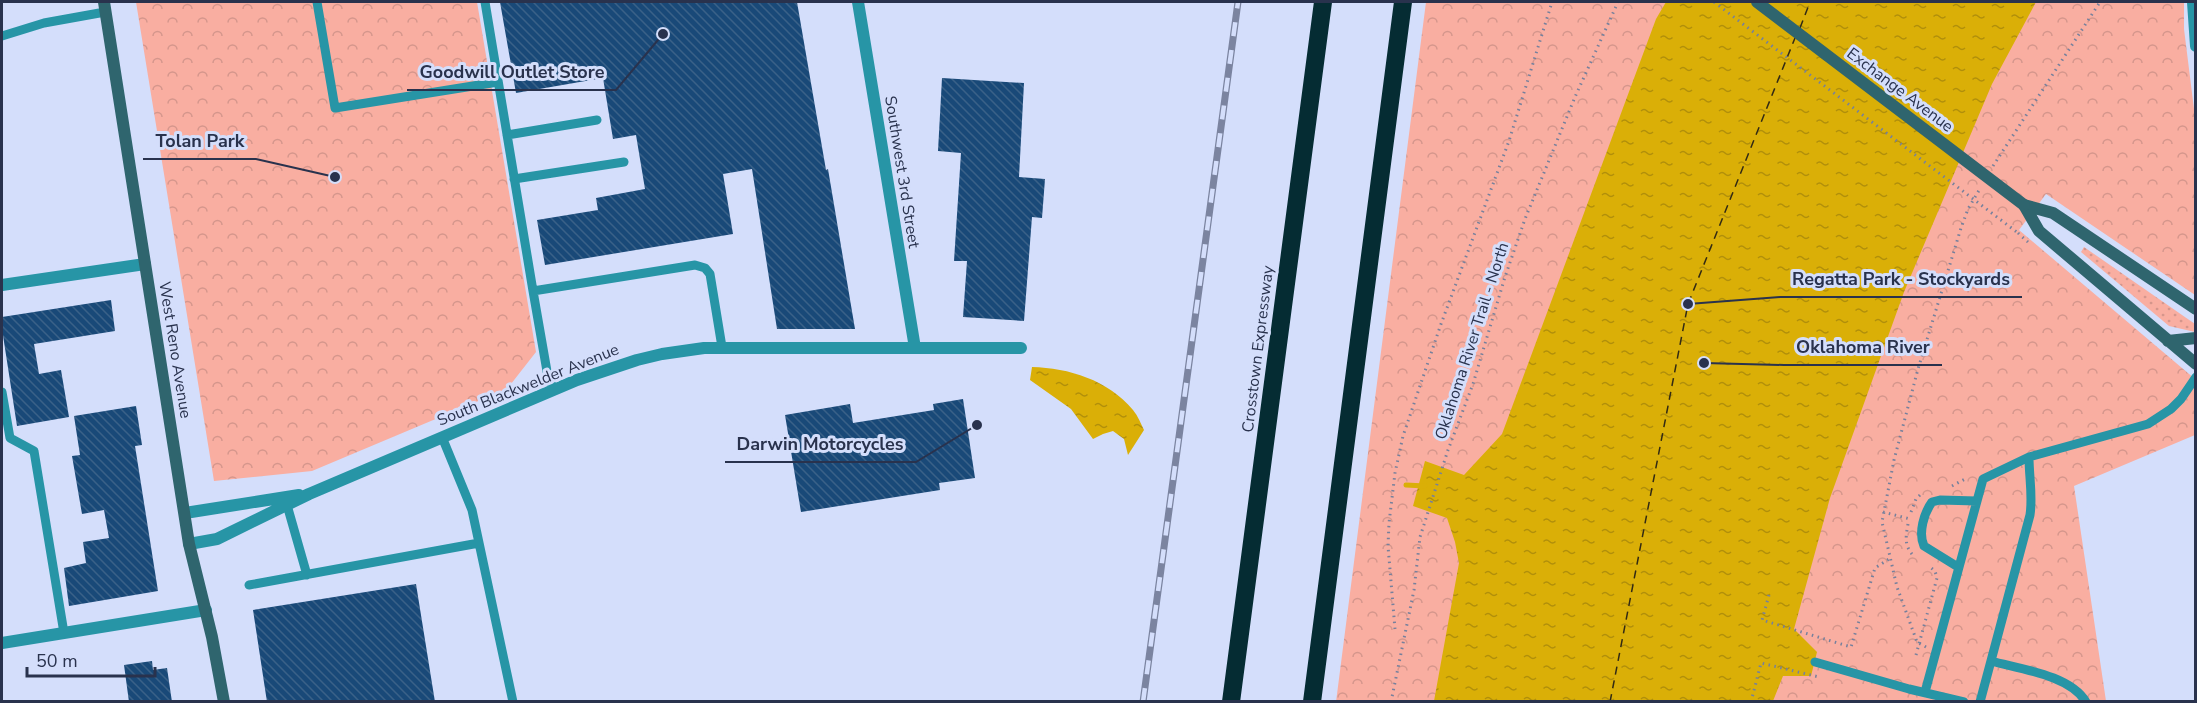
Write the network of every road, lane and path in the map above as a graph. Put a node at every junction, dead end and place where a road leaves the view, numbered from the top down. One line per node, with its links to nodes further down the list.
1 (317, 2): 15 (lane)
2 (485, 2): 15 (lane)
3 (858, 2): 31 (street, Southwest 3rd Street)
4 (1323, 2): 63 (highway, Crosstown Expressway)
5 (1403, 2): 64 (highway)
6 (1552, 2): 53 (path)
7 (1618, 2): 65 (path, Oklahoma River Trail - North)
8 (1714, 2): 23 (path, bridge)
9 (1757, 2): 22 (main road, Exchange Avenue, bridge)
10 (2100, 2): 19 (path)
11 (2193, 2): 14 (street)
12 (104, 7): 13 (lane); 24 (main road, West Reno Avenue)
13 (2, 36)
14 (2196, 46)
15 (498, 82): 17 (lane)
16 (597, 120): 17 (lane)
17 (507, 135): 20 (lane)
18 (624, 162): 20 (lane)
19 (1989, 172)
20 (514, 179): 26 (lane)
21 (1984, 182): 42 (path)
22 (2024, 205): 27 (main road, Exchange Avenue); 29 (main road, Exchange Avenue)
23 (2018, 233)
24 (145, 264): 25 (street); 43 (main road, West Reno Avenue)
25 (2, 285)
26 (533, 291): 30 (lane); 35 (lane)
27 (2196, 309)
28 (2196, 338): 29 (main road)
29 (2168, 341): 33 (main road, Exchange Avenue)
30 (722, 347): 31 (street, South Blackwelder Avenue); 35 (street, South Blackwelder Avenue)
31 (915, 348): 32 (street, South Blackwelder Avenue)
32 (1021, 348)
33 (2196, 364)
34 (2196, 378): 38 (lane)
35 (555, 390): 37 (street, South Blackwelder Avenue)
36 (2, 392): 54 (lane)
37 (442, 437): 39 (street, South Blackwelder Avenue); 45 (lane)
38 (2029, 457): 40 (lane); 57 (lane)
39 (309, 494): 41 (street, South Blackwelder Avenue); 43 (street, South Blackwelder Avenue)
40 (1977, 501): 44 (lane); 48 (lane)
41 (287, 505): 46 (street, South Blackwelder Avenue); 49 (lane)
42 (1883, 512): 44 (path); 47 (path)
43 (184, 513): 46 (main road, West Reno Avenue)
44 (1923, 523): 48 (lane)
45 (479, 543): 49 (lane); 62 (lane)
46 (189, 544): 52 (main road, West Reno Avenue)
47 (1889, 559): 51 (path); 56 (path)
48 (1959, 567): 56 (lane)
49 (307, 575): 50 (lane)
50 (249, 585)
51 (1769, 595)
52 (206, 610): 54 (street); 61 (main road, West Reno Avenue)
53 (1395, 629)
54 (64, 633): 55 (street)
55 (2, 644)
56 (1934, 653): 60 (lane)
57 (1991, 661): 68 (lane); 69 (lane)
58 (1815, 662): 60 (lane)
59 (1818, 678): 66 (path)
60 (1925, 692): 67 (lane)
61 (224, 702)
62 (513, 702)
63 (1231, 702)
64 (1312, 702)
65 (1391, 702)
66 (1750, 702)
67 (1964, 702)
68 (1980, 702)
69 (2086, 702)

